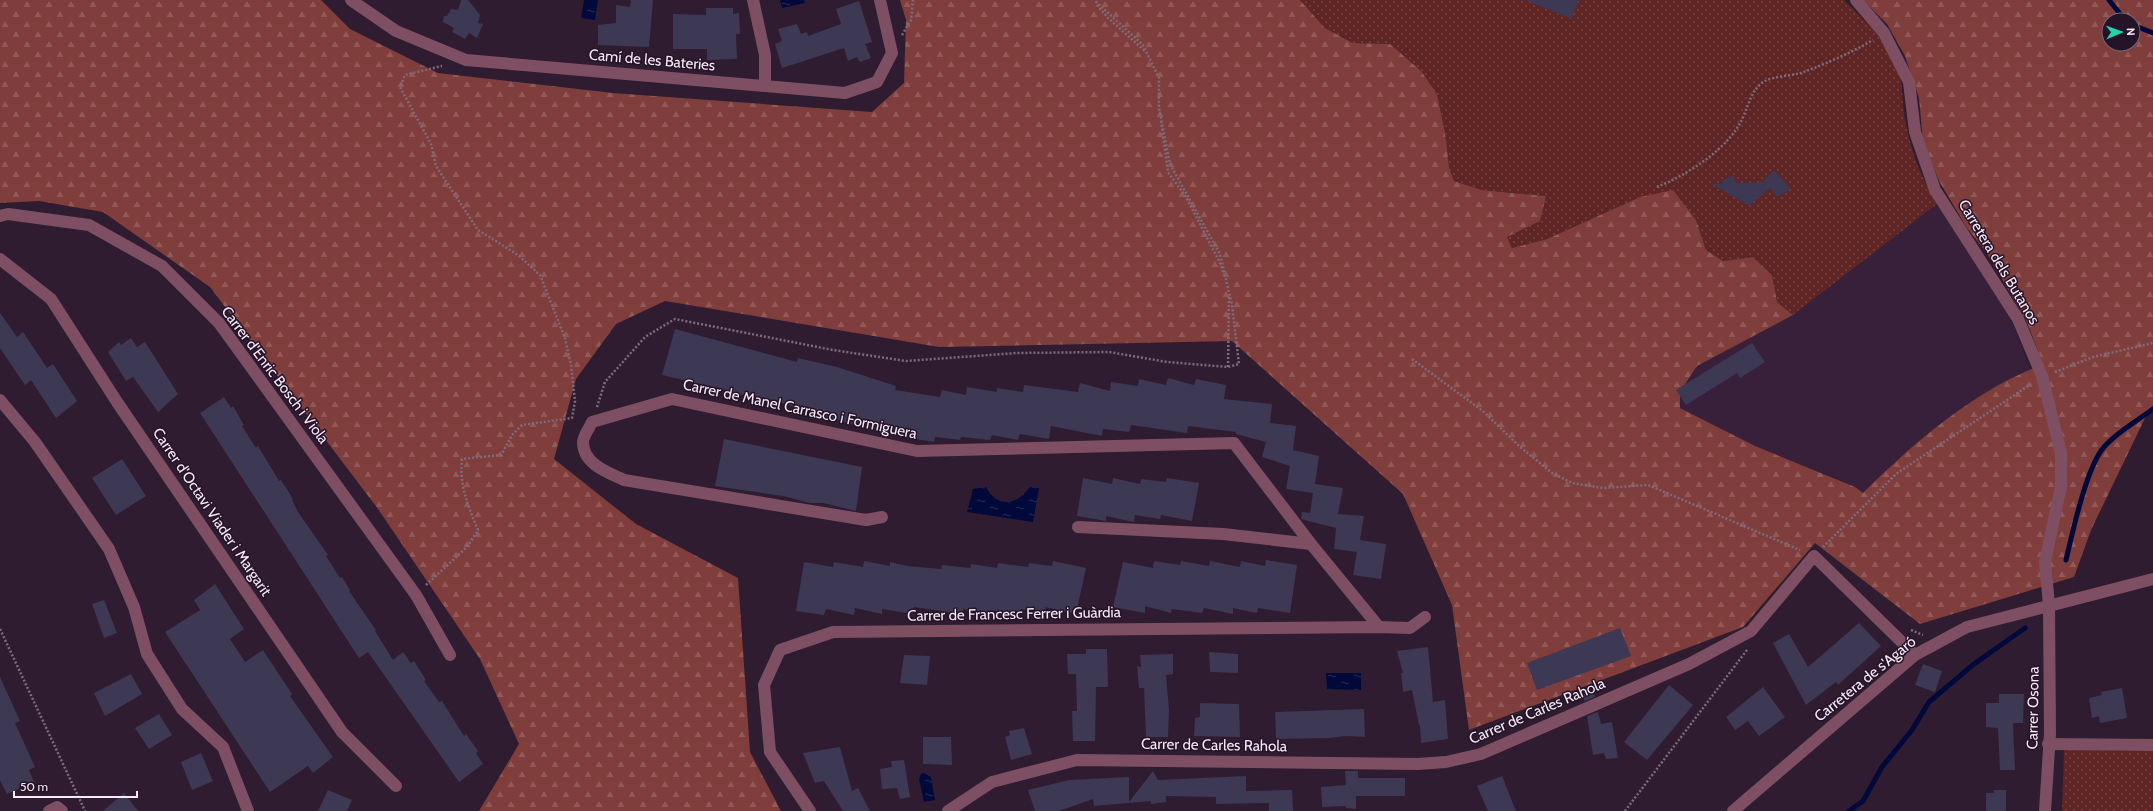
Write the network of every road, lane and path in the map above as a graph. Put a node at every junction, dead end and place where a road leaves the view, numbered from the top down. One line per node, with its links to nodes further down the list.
1 (351, 0): 10 (street, Camí de les Bateries)
2 (753, 0): 10 (street)
3 (880, 0): 8 (street)
4 (913, 0): 8 (path)
5 (1094, 0): 16 (path); 16 (path)
6 (1856, 0): 7 (street, Carretera dels Butanos)
7 (1884, 33): 11 (path); 17 (street, Carretera dels Butanos)
8 (892, 53): 10 (street, Camí de les Bateries)
9 (443, 66): 25 (path)
10 (766, 86)
11 (1657, 187)
12 (0, 216): 25 (street, Carrer d'Enric Bosch i Viola)
13 (0, 259): 35 (street, Carrer d'Octavi Viader i Margarit)
14 (2153, 343): 17 (path)
15 (1412, 359): 23 (path)
16 (1228, 367): 19 (path)
17 (2042, 376): 23 (path); 26 (street, Carretera dels Butanos)
18 (0, 400): 39 (street)
19 (592, 422): 20 (street); 22 (street, Carrer de Manel Carrasco i Formiguera)
20 (882, 517)
21 (1078, 527): 22 (street)
22 (1311, 544): 28 (street, Carrer de Manel Carrasco i Formiguera)
23 (1814, 556): 32 (street); 41 (street, Carrer de Carles Rahola)
24 (2153, 579): 26 (street, Carretera de s'Agaró)
25 (416, 595): 31 (street, Carrer d'Enric Bosch i Viola)
26 (2049, 605): 32 (street, Carretera de s'Agaró); 33 (street, Carrer Osona)
27 (1425, 617): 28 (street, Carrer de Francesc Ferrer i Guàrdia)
28 (1379, 627): 40 (street, Carrer de Francesc Ferrer i Guàrdia)
29 (0, 629): 38 (path)
30 (1749, 648): 42 (path)
31 (450, 655)
32 (1915, 655): 43 (street, Carretera de s'Agaró)
33 (2048, 744): 34 (street); 44 (street, Carrer Osona)
34 (2153, 745)
35 (396, 786)
36 (49, 811): 37 (street)
37 (62, 811)
38 (85, 811)
39 (248, 811)
40 (810, 811)
41 (948, 811)
42 (1625, 811)
43 (1733, 811)
44 (2045, 811)

